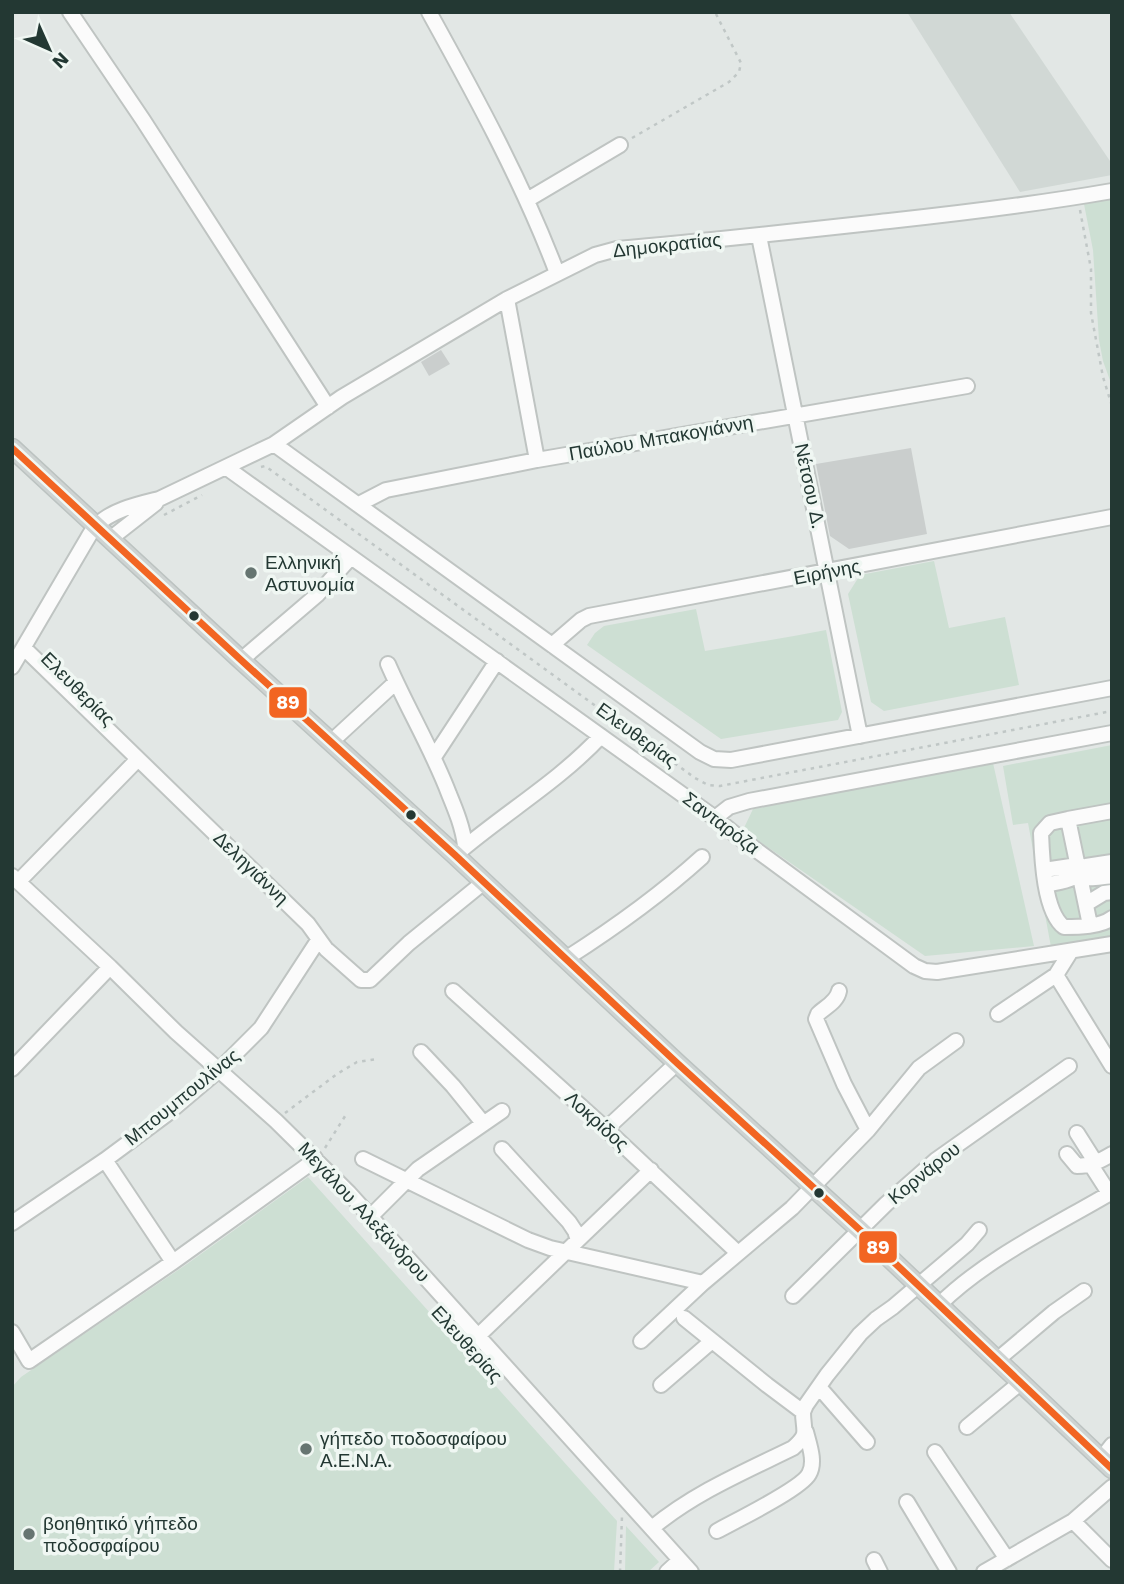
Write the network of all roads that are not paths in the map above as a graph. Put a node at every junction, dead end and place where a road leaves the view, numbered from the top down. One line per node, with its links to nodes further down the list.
1 (70, 12): 10 (street)
2 (429, 12): 5 (street)
3 (620, 145): 5 (street)
4 (1112, 191): 6 (street, Δημοκρατίας)
5 (527, 200): 7 (street)
6 (759, 236): 7 (street, Δημοκρατίας); 11 (street, Νέτσου Δ.)
7 (557, 274): 8 (street, Δημοκρατίας)
8 (507, 299): 10 (street, Δημοκρατίας); 14 (street)
9 (967, 386): 11 (street, Παύλου Μπακογιάννη)
10 (328, 407): 12 (street, Δημοκρατίας)
11 (796, 414): 14 (street, Παύλου Μπακογιάννη); 22 (street, Νέτσου Δ.)
12 (274, 444): 15 (street, Δημοκρατίας); 17 (street, Ελευθερίας)
13 (12, 449): 19 (main road)
14 (537, 460): 17 (street, Παύλου Μπακογιάννη)
15 (233, 472): 16 (street, Δημοκρατίας); 21 (street, Σανταρόζα)
16 (159, 499): 19 (street, Δημοκρατίας); 20 (street, Δημοκρατίας)
17 (359, 504): 23 (street, Ελευθερίας)
18 (1112, 517): 22 (street, Ειρήνης)
19 (96, 526): 20 (main road); 24 (street)
20 (110, 539): 25 (main road)
21 (351, 557): 25 (street); 26 (street, Σανταρόζα)
22 (828, 572): 23 (street, Ειρήνης); 33 (street, Νέτσου Δ.)
23 (552, 645): 33 (street, Ελευθερίας)
24 (24, 648): 28 (street); 36 (street, Δεληγιάννη)
25 (241, 660): 34 (main road)
26 (497, 661): 32 (street, Σανταρόζα); 35 (street)
27 (388, 664): 29 (street)
28 (12, 667)
29 (396, 682): 34 (street); 35 (street)
30 (1112, 688): 33 (street, Ελευθερίας)
31 (1112, 733): 38 (street)
32 (601, 736): 38 (street, Σανταρόζα); 40 (street)
33 (860, 736)
34 (331, 742): 40 (main road)
35 (434, 757): 40 (street)
36 (138, 759): 46 (street); 52 (street, Δεληγιάννη)
37 (1112, 811): 39 (street)
38 (715, 818): 54 (street, Σανταρόζα)
39 (1068, 819): 43 (street); 45 (street)
40 (460, 850): 47 (main road)
41 (702, 858): 55 (street)
42 (1112, 862): 43 (street)
43 (1080, 875): 44 (street); 45 (street); 49 (street)
44 (1112, 876)
45 (1045, 877): 51 (street)
46 (15, 879): 56 (street, Μεγάλου Αλεξάνδρου)
47 (484, 881): 52 (street, Δεληγιάννη); 55 (main road)
48 (1112, 892): 49 (street)
49 (1086, 904): 51 (street)
50 (1112, 918): 51 (street)
51 (1090, 925)
52 (319, 939): 67 (street, Μπουμπουλίνας)
53 (1112, 944): 54 (street, Σανταρόζα)
54 (1071, 951): 57 (street)
55 (567, 958): 63 (main road)
56 (110, 967): 66 (street); 67 (street, Μεγάλου Αλεξάνδρου)
57 (1056, 975): 60 (street); 65 (street)
58 (839, 991): 71 (street)
59 (453, 992): 70 (street, Λοκρίδος)
60 (998, 1014)
61 (957, 1041): 71 (street)
62 (421, 1052): 69 (street)
63 (677, 1063): 70 (street); 82 (main road)
64 (1069, 1066): 86 (street, Κορνάρου)
65 (1112, 1066)
66 (12, 1069)
67 (219, 1070): 76 (street, Μεγάλου Αλεξάνδρου); 78 (street, Μπουμπουλίνας)
68 (502, 1111): 69 (street)
69 (483, 1123): 81 (street)
70 (606, 1129): 80 (street, Λοκρίδος)
71 (868, 1130): 82 (street)
72 (1077, 1133): 79 (street)
73 (502, 1149): 88 (street)
74 (1112, 1153): 79 (street)
75 (1067, 1154): 79 (street)
76 (315, 1158): 84 (street, Μεγάλου Αλεξάνδρου); 91 (street)
77 (363, 1159): 81 (street)
78 (105, 1160): 85 (street, Μπουμπουλίνας); 91 (street)
79 (1094, 1164): 83 (street)
80 (651, 1170): 88 (street); 90 (street, Λοκρίδος)
81 (405, 1181): 84 (street); 89 (street)
82 (813, 1187): 86 (main road); 90 (street)
83 (1110, 1192): 97 (street)
84 (370, 1217): 100 (street, Μεγάλου Αλεξάνδρου)
85 (12, 1223)
86 (860, 1230): 93 (main road); 95 (street, Κορνάρου)
87 (979, 1230): 93 (street)
88 (578, 1240): 89 (street)
89 (565, 1252): 92 (street); 100 (street)
90 (741, 1258): 92 (street); 96 (street)
91 (173, 1262): 99 (street)
92 (703, 1283): 96 (street)
93 (919, 1286): 97 (main road); 106 (street)
94 (1084, 1290): 103 (street)
95 (793, 1296)
96 (689, 1297): 101 (street)
97 (939, 1305): 103 (main road)
98 (684, 1318): 102 (street)
99 (12, 1332)
100 (478, 1336): 116 (street, Μεγάλου Αλεξάνδρου)
101 (641, 1341)
102 (712, 1341): 105 (street); 107 (street)
103 (997, 1360): 104 (main road)
104 (1020, 1382): 108 (street); 112 (main road)
105 (661, 1385)
106 (819, 1387): 107 (street); 110 (street)
107 (803, 1412): 109 (street)
108 (967, 1427)
109 (806, 1432): 116 (street); 117 (street)
110 (867, 1442)
111 (935, 1452): 118 (street)
112 (1108, 1458)
113 (1112, 1487): 115 (street)
114 (906, 1502): 123 (street)
115 (1073, 1521): 118 (street); 120 (street)
116 (652, 1528): 119 (street, Μεγάλου Αλεξάνδρου)
117 (717, 1531)
118 (1007, 1559): 124 (street)
119 (680, 1560): 121 (street); 122 (street, Μεγάλου Αλεξάνδρου)
120 (1112, 1560)
121 (667, 1572)
122 (691, 1572)
123 (949, 1572)
124 (984, 1572)

